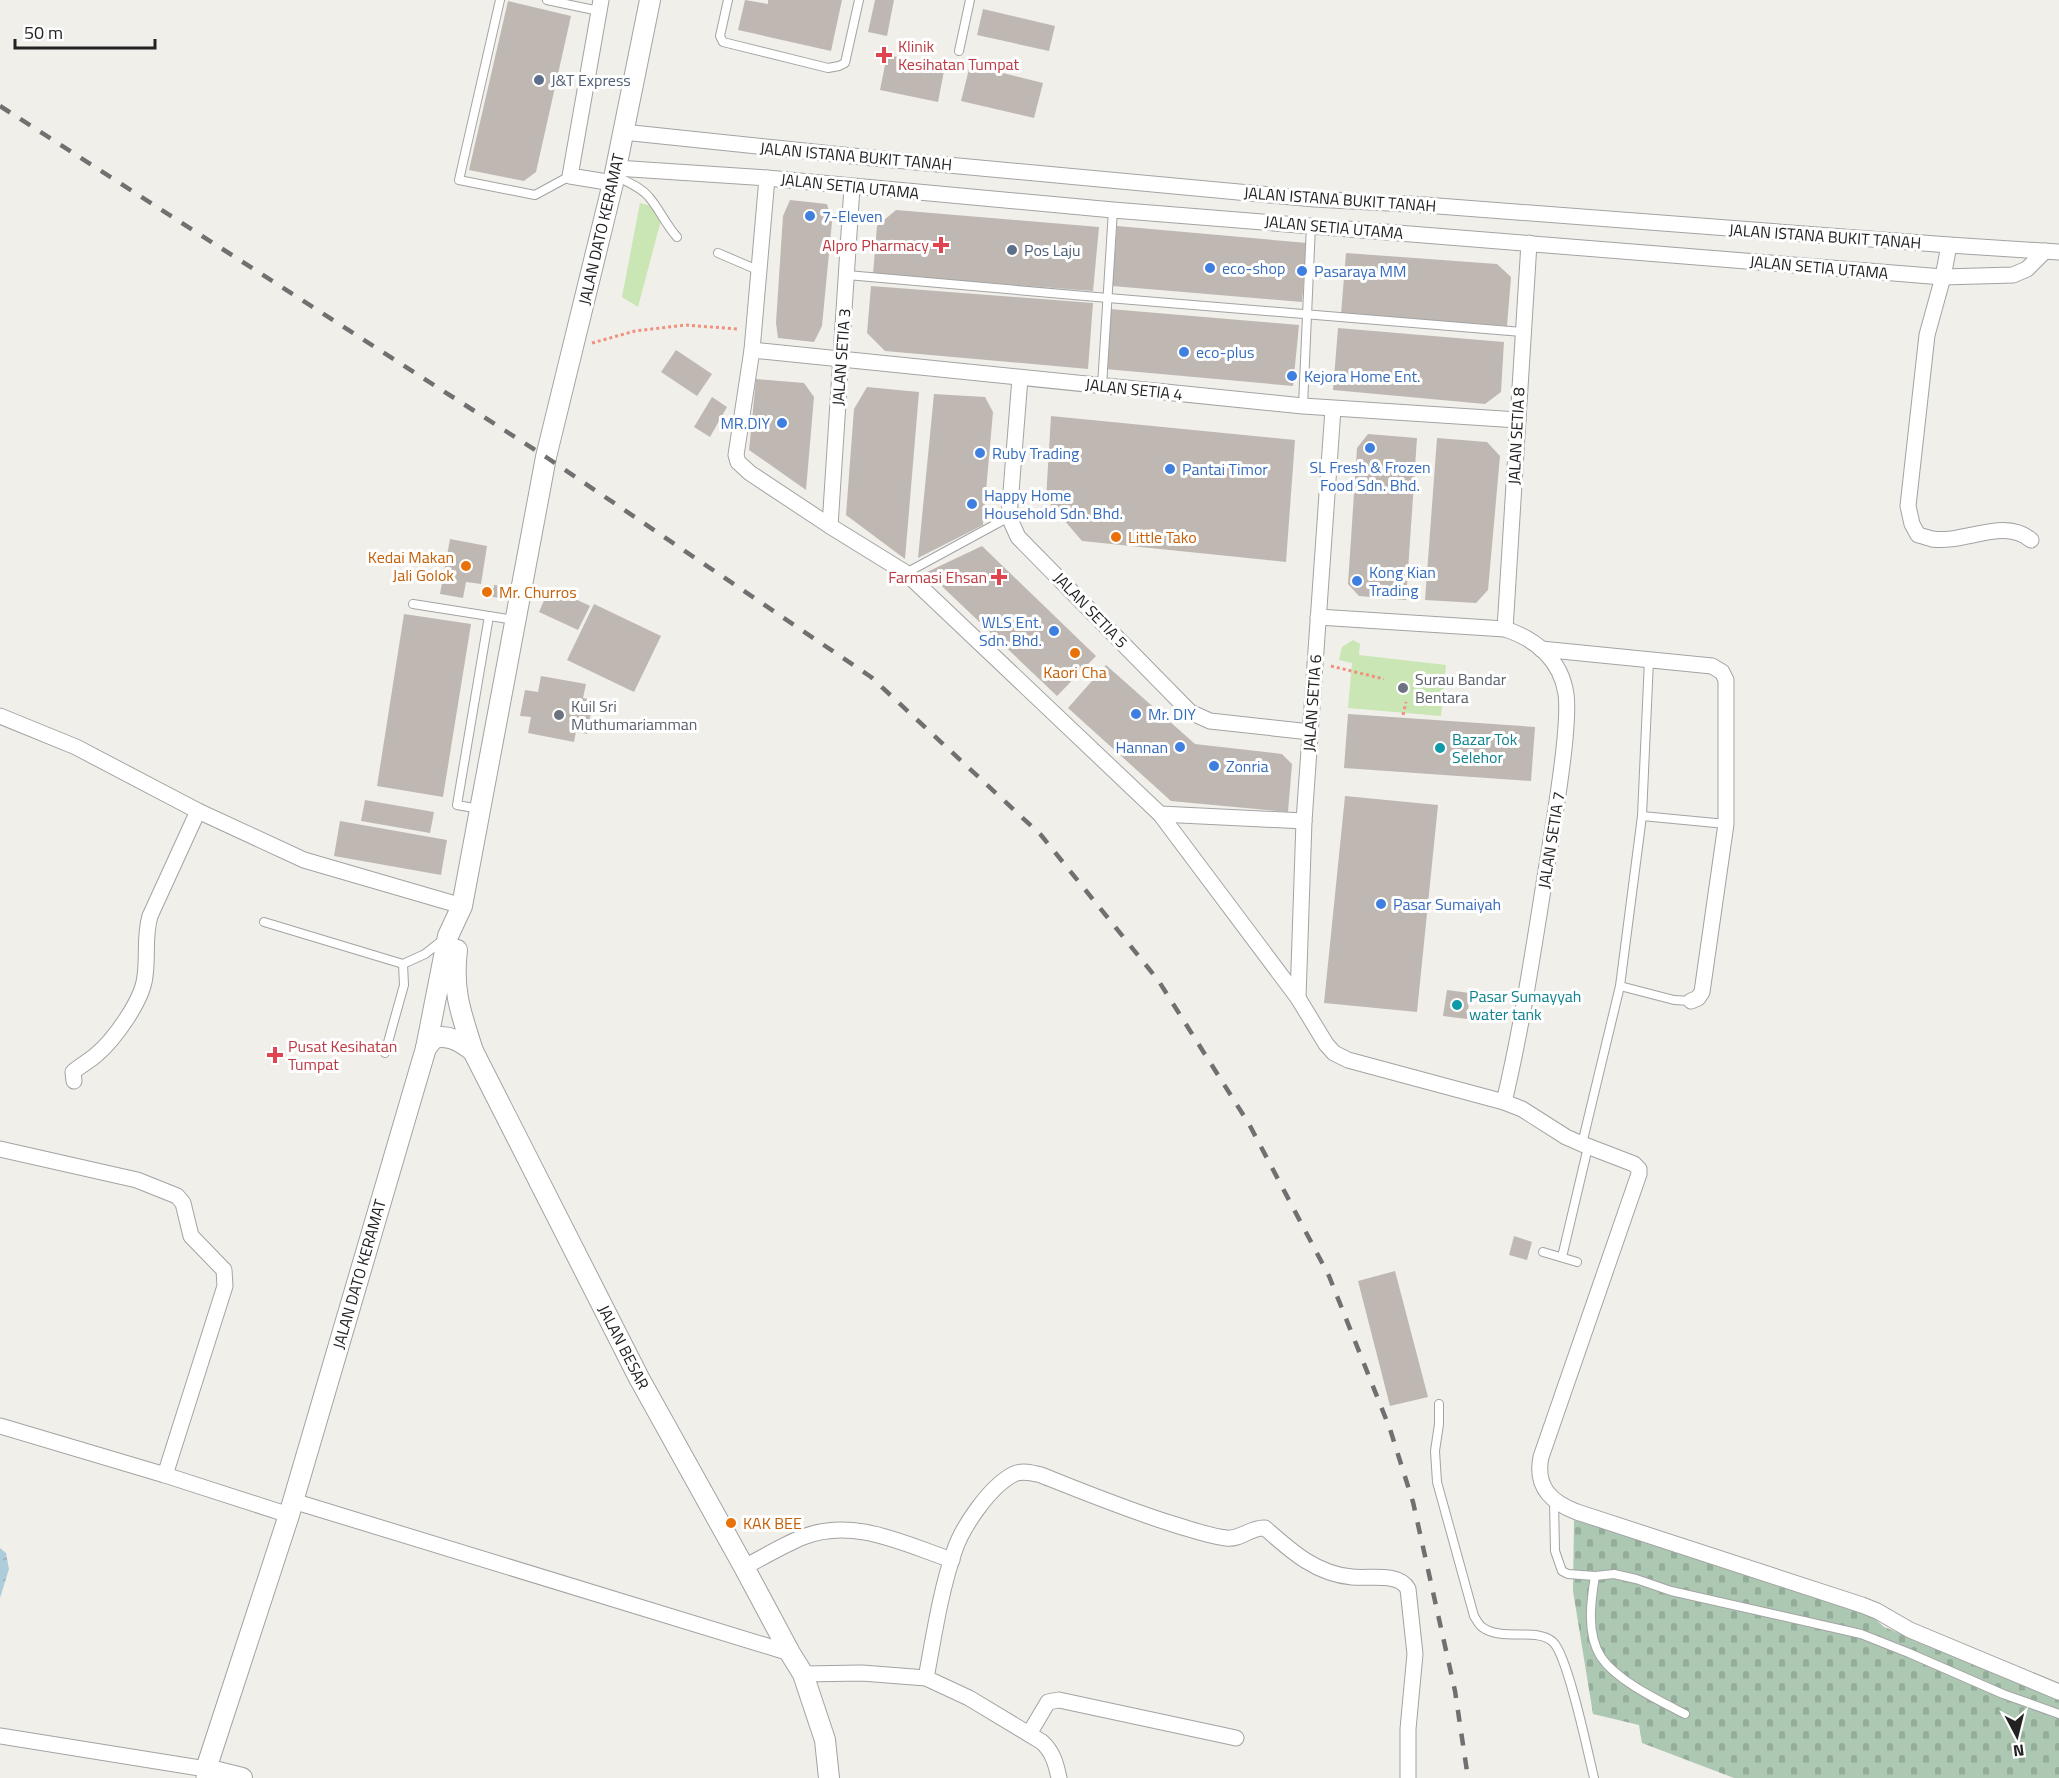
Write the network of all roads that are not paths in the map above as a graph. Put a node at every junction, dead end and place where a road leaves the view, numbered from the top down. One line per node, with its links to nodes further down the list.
1 (500, 0): 11 (lane)
2 (547, 0): 7 (lane)
3 (650, 0): 9 (street, JALAN DATO KERAMAT)
4 (728, 0): 5 (lane)
5 (859, 0)
6 (970, 0): 8 (lane)
7 (600, 5): 11 (street)
8 (959, 51)
9 (623, 132): 10 (street, JALAN DATO KERAMAT); 18 (street, JALAN ISTANA BUKIT TANAH)
10 (614, 175): 11 (street, JALAN SETIA UTAMA); 12 (street, JALAN SETIA UTAMA); 16 (lane); 41 (street, JALAN DATO KERAMAT)
11 (570, 176)
12 (767, 178): 13 (street, JALAN SETIA UTAMA); 21 (street)
13 (852, 187): 14 (street, JALAN SETIA UTAMA); 22 (street, JALAN SETIA 3)
14 (1113, 210): 15 (street, JALAN SETIA UTAMA); 24 (lane)
15 (1311, 225): 17 (street, JALAN SETIA UTAMA); 25 (lane)
16 (677, 237)
17 (1529, 243): 23 (street, JALAN SETIA UTAMA); 26 (street, JALAN SETIA 8)
18 (1948, 246): 19 (street, JALAN ISTANA BUKIT TANAH); 23 (street)
19 (2052, 252): 23 (street, JALAN SETIA UTAMA)
20 (718, 253): 21 (lane)
21 (760, 271): 27 (street)
22 (847, 275): 24 (lane); 28 (street, JALAN SETIA 3)
23 (1943, 277): 36 (street)
24 (1108, 298): 25 (lane); 30 (lane)
25 (1306, 314): 26 (lane); 31 (lane)
26 (1522, 332): 33 (street, JALAN SETIA 8)
27 (752, 350): 28 (street, JALAN SETIA 4); 35 (street)
28 (841, 360): 29 (street, JALAN SETIA 4); 35 (street, JALAN SETIA 3)
29 (1020, 378): 30 (street, JALAN SETIA 4); 34 (street)
30 (1102, 386): 31 (street, JALAN SETIA 4)
31 (1304, 406): 32 (street, JALAN SETIA 4)
32 (1333, 409): 33 (street, JALAN SETIA 4); 40 (street, JALAN SETIA 6)
33 (1518, 420): 42 (street, JALAN SETIA 8)
34 (1009, 517): 37 (lane); 46 (street, JALAN SETIA 5)
35 (830, 526): 37 (street)
36 (2031, 540)
37 (906, 573): 49 (street)
38 (413, 604): 39 (lane)
39 (489, 616): 41 (lane); 47 (lane)
40 (1318, 617): 42 (street, JALAN SETIA 7); 46 (street, JALAN SETIA 6)
41 (515, 620): 47 (street, JALAN DATO KERAMAT)
42 (1505, 629): 43 (street, JALAN SETIA 7)
43 (1541, 649): 44 (street); 64 (street, JALAN SETIA 7)
44 (1649, 660): 50 (lane); 52 (street)
45 (0, 716): 48 (street)
46 (1310, 732): 51 (street, JALAN SETIA 6)
47 (482, 809): 53 (street, JALAN DATO KERAMAT)
48 (198, 811): 53 (street); 63 (street)
49 (1160, 814): 51 (street); 58 (street)
50 (1642, 816): 52 (lane); 57 (lane)
51 (1304, 821): 58 (street, JALAN SETIA 6)
52 (1726, 824): 59 (street)
53 (462, 906): 55 (street, JALAN DATO KERAMAT); 61 (street, JALAN BESAR)
54 (264, 922): 56 (lane)
55 (448, 936): 56 (lane); 60 (street, JALAN DATO KERAMAT)
56 (403, 964): 62 (lane)
57 (1620, 986): 59 (lane); 65 (lane)
58 (1298, 998): 64 (street)
59 (1691, 1001)
60 (426, 1048): 61 (street); 74 (street, JALAN DATO KERAMAT)
61 (472, 1051): 76 (street, JALAN BESAR)
62 (385, 1053)
63 (74, 1082)
64 (1504, 1102): 65 (street)
65 (1585, 1146): 68 (lane); 73 (street)
66 (0, 1149): 72 (street)
67 (1543, 1252): 68 (lane)
68 (1562, 1257): 69 (lane)
69 (1577, 1262)
70 (1439, 1404): 92 (lane)
71 (0, 1426): 72 (street)
72 (165, 1475): 74 (street)
73 (1554, 1501): 77 (lane); 81 (street)
74 (291, 1508): 78 (street); 87 (street, JALAN DATO KERAMAT)
75 (952, 1560): 76 (street); 80 (street); 91 (street)
76 (744, 1567): 78 (street, JALAN BESAR)
77 (1595, 1576): 82 (lane); 83 (lane)
78 (789, 1653): 79 (street, JALAN BESAR)
79 (803, 1674): 80 (street); 89 (street, JALAN BESAR)
80 (926, 1678): 84 (street)
81 (2059, 1692)
82 (1684, 1714)
83 (2059, 1714)
84 (1029, 1734): 86 (street); 90 (street)
85 (0, 1737): 87 (street)
86 (1236, 1738)
87 (205, 1774): 88 (street)
88 (242, 1778)
89 (829, 1778)
90 (1059, 1778)
91 (1408, 1778)
92 (1594, 1778)

